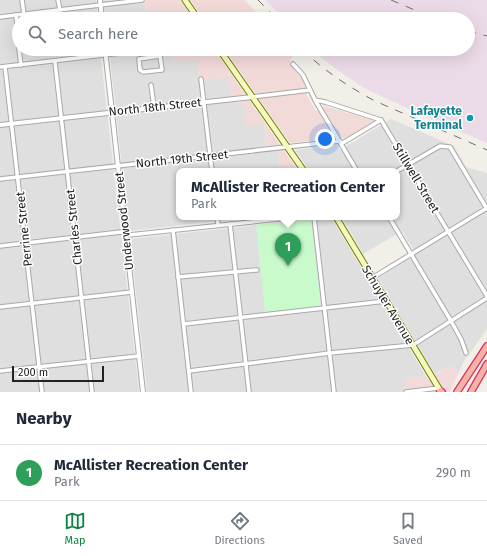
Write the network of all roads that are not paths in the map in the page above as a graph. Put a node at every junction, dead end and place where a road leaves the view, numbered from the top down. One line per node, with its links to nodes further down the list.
1 (22, 0): 7 (street)
2 (58, 0): 6 (street)
3 (142, 0): 5 (street)
4 (184, 0): 10 (main road)
5 (100, 2): 6 (street); 9 (street)
6 (60, 10): 8 (street)
7 (24, 12)
8 (42, 12)
9 (101, 12)
10 (193, 12)
11 (12, 16): 12 (street)
12 (0, 17)
13 (20, 56): 21 (street)
14 (99, 56): 19 (street)
15 (106, 56): 31 (street, Underwood Street)
16 (139, 56): 18 (street)
17 (224, 56): 27 (main road)
18 (139, 59): 18 (street)
19 (55, 62): 21 (street); 32 (street, Charles Street)
20 (293, 64): 26 (street)
21 (21, 65): 23 (street)
22 (0, 67): 23 (street)
23 (5, 67): 34 (street, Perrine Street)
24 (201, 79): 29 (street)
25 (151, 85): 30 (street)
26 (310, 90): 27 (street, North 18th Street); 28 (street)
27 (252, 96): 29 (street, North 18th Street); 37 (main road)
28 (315, 100): 33 (street); 36 (street)
29 (204, 102): 30 (street, North 18th Street); 38 (street)
30 (154, 107): 31 (street, North 18th Street)
31 (112, 112): 32 (street, North 18th Street); 40 (street, Underwood Street)
32 (61, 118): 34 (street, North 18th Street); 45 (street, Charles Street)
33 (381, 120): 36 (street, North 19th Street); 39 (street, Stillwell Street)
34 (12, 123): 35 (street, North 18th Street); 46 (street, Perrine Street)
35 (0, 125)
36 (340, 143): 37 (street, North 19th Street); 43 (street)
37 (287, 148): 38 (street, North 19th Street); 42 (main road)
38 (210, 155): 40 (street, North 19th Street); 41 (street)
39 (408, 165): 44 (street); 48 (street); 57 (street, Stillwell Street)
40 (118, 166): 45 (street, North 19th Street); 58 (street, Underwood Street)
41 (212, 168)
42 (302, 168)
43 (355, 168)
44 (400, 169)
45 (68, 171): 46 (street, North 19th Street); 59 (street, Charles Street)
46 (18, 177): 47 (street, North 19th Street); 60 (street, Perrine Street)
47 (0, 179)
48 (487, 209): 57 (street)
49 (217, 220): 55 (street)
50 (268, 220): 54 (street)
51 (314, 220): 73 (street)
52 (338, 220): 66 (main road, Schuyler Avenue)
53 (391, 220): 62 (street)
54 (230, 224): 55 (street); 64 (street)
55 (218, 225): 56 (street)
56 (173, 230): 58 (street); 65 (street)
57 (448, 232): 62 (street); 68 (street, Stillwell Street)
58 (125, 233): 59 (street); 67 (street, Underwood Street)
59 (75, 237): 60 (street); 69 (street, Charles Street)
60 (26, 243): 61 (street); 71 (street, Perrine Street)
61 (0, 246)
62 (411, 254): 66 (street); 75 (street)
63 (257, 270): 64 (street)
64 (235, 271): 65 (street); 74 (street)
65 (178, 277): 76 (street)
66 (372, 278): 70 (main road, Schuyler Avenue)
67 (132, 292): 69 (street); 81 (street, Underwood Street)
68 (487, 297): 75 (street)
69 (80, 298): 71 (street); 82 (street, Charles Street)
70 (386, 301): 73 (street); 77 (main road, Schuyler Avenue)
71 (32, 304): 72 (street); 84 (street, Perrine Street)
72 (0, 307)
73 (324, 308): 74 (street); 80 (street)
74 (240, 318): 76 (street); 83 (street)
75 (451, 321): 77 (street); 79 (street)
76 (184, 324): 87 (street)
77 (413, 345): 80 (street); 88 (main road, Schuyler Avenue)
78 (487, 346): 89 (highway)
79 (466, 352)
80 (330, 353): 83 (street); 95 (street)
81 (139, 356): 82 (street); 92 (street, Underwood Street)
82 (88, 361): 84 (street); 91 (street, Charles Street)
83 (245, 364): 87 (street); 94 (street)
84 (39, 367): 86 (street); 90 (street, Perrine Street)
85 (486, 368): 97 (highway)
86 (0, 371)
87 (189, 371): 93 (street)
88 (441, 391): 96 (street)
89 (456, 391)
90 (42, 392)
91 (92, 392)
92 (143, 392)
93 (191, 392)
94 (249, 392)
95 (334, 392)
96 (406, 392)
97 (471, 392)

